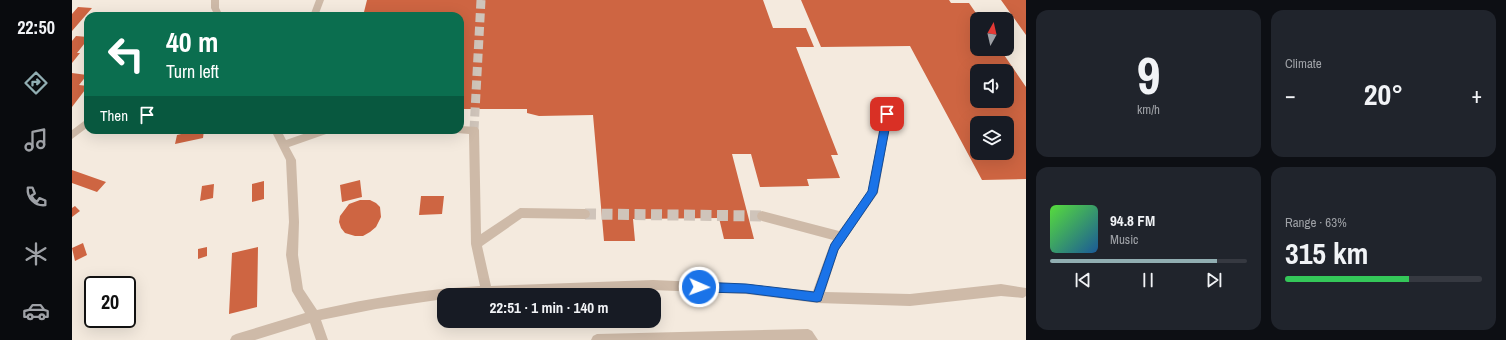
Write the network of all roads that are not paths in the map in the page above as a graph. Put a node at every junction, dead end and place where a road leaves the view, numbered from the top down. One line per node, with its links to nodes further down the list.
1 (215, 0): 3 (street)
2 (320, 0): 4 (street)
3 (217, 12)
4 (316, 12)
5 (887, 114): 14 (street)
6 (84, 125): 10 (street)
7 (464, 130): 15 (street)
8 (278, 134): 11 (street)
9 (315, 134): 11 (street)
10 (72, 135)
11 (283, 145): 21 (street)
12 (585, 214): 15 (street)
13 (762, 216): 14 (street)
14 (842, 237): 20 (street)
15 (476, 244): 16 (street)
16 (486, 288)
17 (570, 288): 20 (street)
18 (1023, 292): 20 (street)
19 (437, 295): 21 (street)
20 (817, 297)
21 (314, 316): 22 (street); 23 (street)
22 (236, 340)
23 (322, 340)
24 (597, 340): 25 (street)
25 (812, 340)

